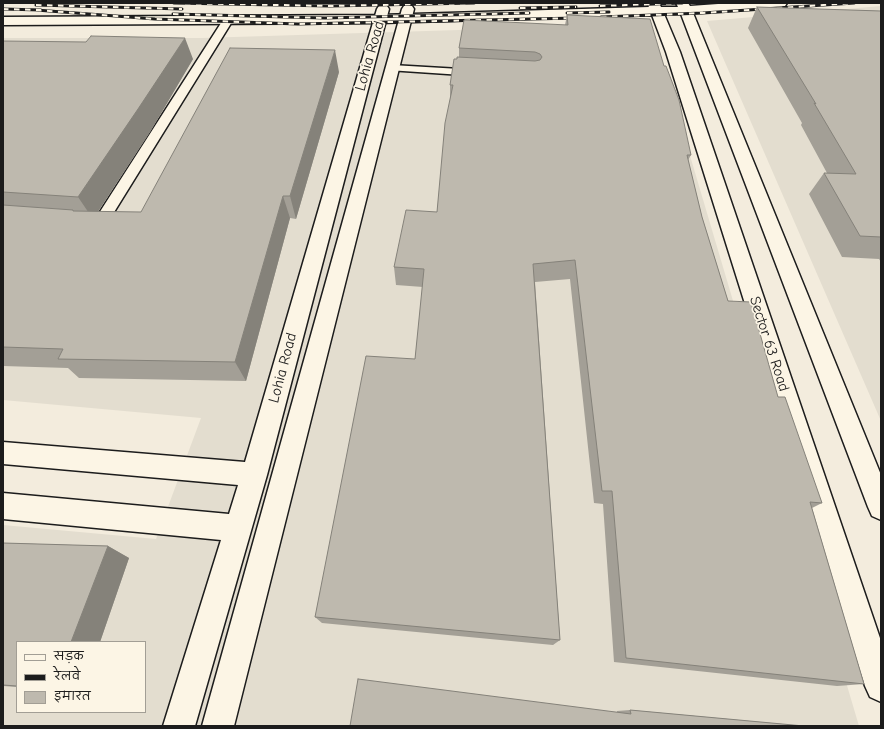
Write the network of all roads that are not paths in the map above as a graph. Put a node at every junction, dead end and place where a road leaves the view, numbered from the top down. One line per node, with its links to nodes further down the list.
1 (595, 3): 6 (street)
2 (781, 3): 3 (street)
3 (684, 6): 4 (street); 11 (street)
4 (655, 7): 6 (street); 10 (street, Sector 63 Road)
5 (3, 11): 7 (street)
6 (407, 13): 7 (street); 12 (street, Lohia Road)
7 (381, 14): 8 (street); 16 (street, Lohia Road)
8 (228, 20): 9 (street); 14 (lane)
9 (3, 21)
10 (673, 52): 11 (street); 20 (street, Sector 63 Road)
11 (703, 53): 18 (street)
12 (392, 68): 13 (lane); 22 (street, Lohia Road)
13 (487, 74)
14 (82, 225)
15 (3, 453): 16 (street)
16 (254, 475): 19 (street, Lohia Road)
17 (3, 506): 19 (street)
18 (881, 507)
19 (238, 528): 21 (street, Lohia Road)
20 (881, 686)
21 (179, 726)
22 (218, 726)

